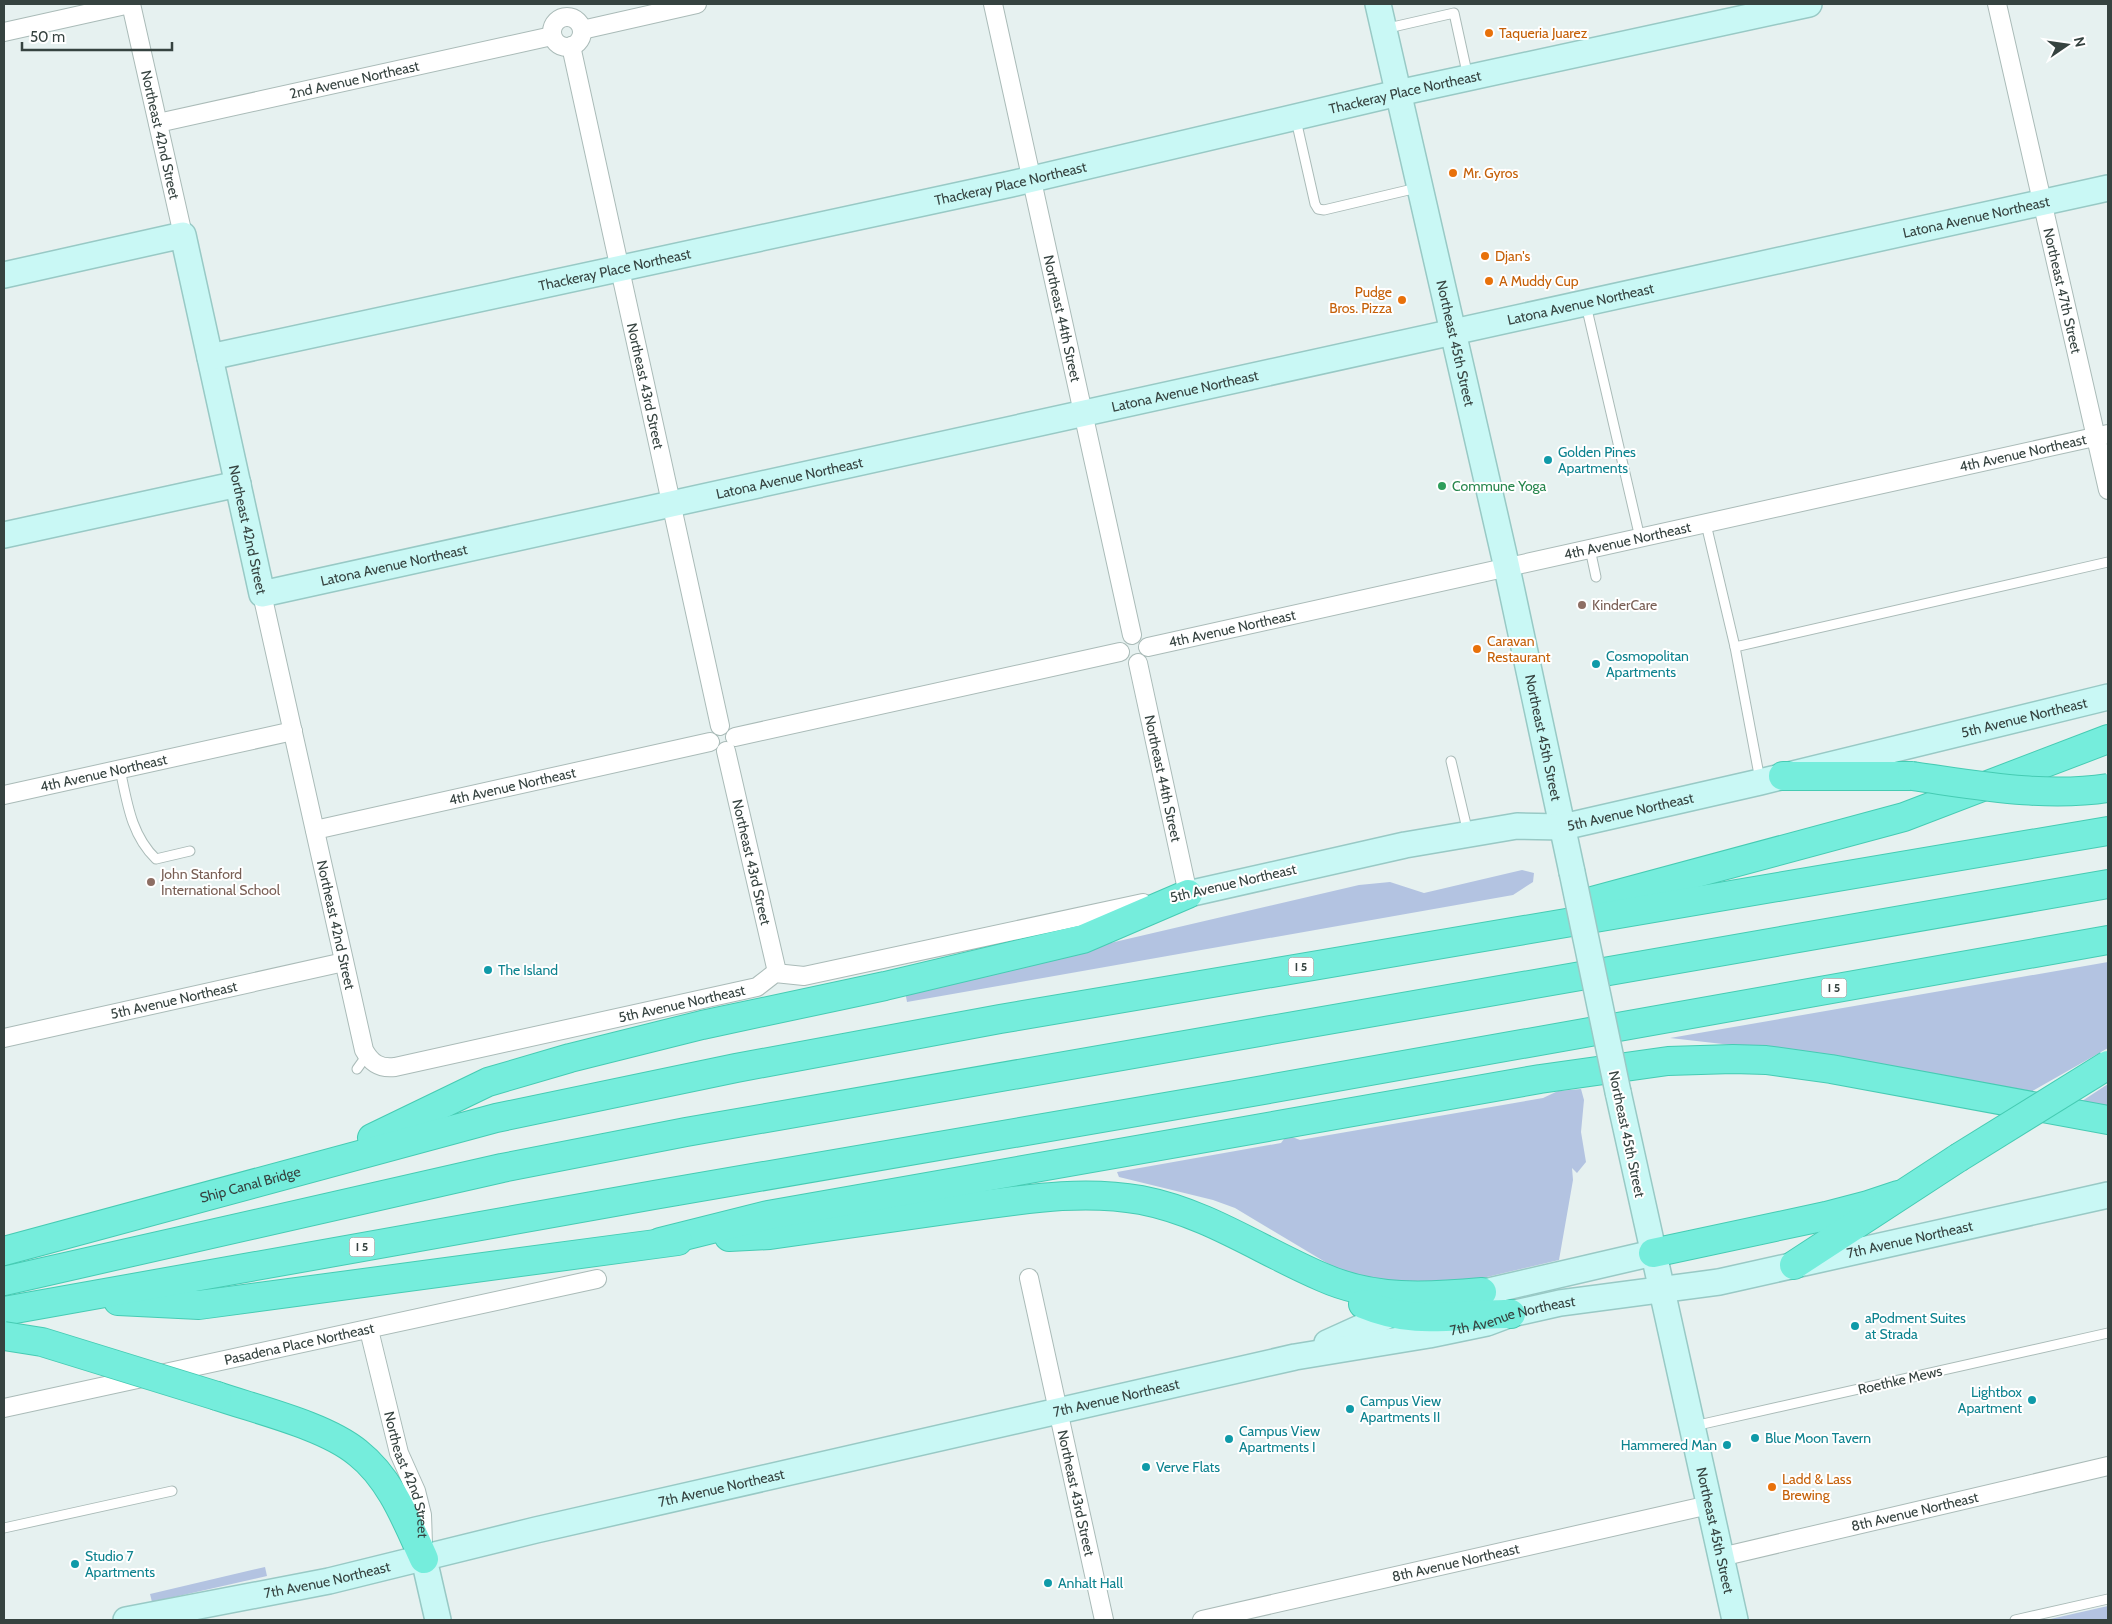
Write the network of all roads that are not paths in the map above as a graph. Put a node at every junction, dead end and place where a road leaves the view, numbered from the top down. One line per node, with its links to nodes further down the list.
1 (130, 4): 10 (street); 16 (street, Northeast 42nd Street)
2 (697, 4): 9 (street)
3 (993, 4): 17 (street, Northeast 44th Street)
4 (1378, 4): 8 (main road, Northeast 45th Street)
5 (1809, 4): 13 (main road, Thackeray Place Northeast)
6 (1997, 4): 20 (street, Northeast 47th Street)
7 (563, 11): 9 (street); 11 (street)
8 (1384, 29): 13 (lane); 14 (main road, Northeast 45th Street)
9 (582, 30): 12 (street)
10 (4, 32)
11 (552, 36): 12 (street); 16 (street, 2nd Avenue Northeast)
12 (571, 46): 22 (street, Northeast 43rd Street)
13 (1468, 78): 14 (main road, Thackeray Place Northeast)
14 (1398, 93): 15 (main road, Thackeray Place Northeast); 18 (main road, Northeast 45th Street)
15 (1296, 117): 17 (main road, Thackeray Place Northeast); 18 (lane)
16 (158, 123): 21 (street, Northeast 42nd Street)
17 (1031, 180): 22 (main road, Thackeray Place Northeast); 27 (street, Northeast 44th Street)
18 (1420, 187): 25 (main road, Northeast 45th Street)
19 (2108, 188): 20 (main road, Latona Avenue Northeast)
20 (2041, 203): 24 (main road, Latona Avenue Northeast); 28 (street, Northeast 47th Street)
21 (183, 235): 23 (main road); 26 (main road, Northeast 42nd Street)
22 (620, 269): 26 (main road, Thackeray Place Northeast); 31 (street, Northeast 43rd Street)
23 (4, 274)
24 (1586, 303): 25 (main road, Latona Avenue Northeast); 34 (lane)
25 (1453, 332): 27 (main road, Latona Avenue Northeast); 37 (main road, Northeast 45th Street)
26 (210, 357): 29 (main road, Northeast 42nd Street)
27 (1082, 413): 31 (main road, Latona Avenue Northeast); 40 (street, Northeast 44th Street)
28 (2103, 436): 30 (street, Northeast 47th Street); 32 (street, 4th Avenue Northeast)
29 (238, 484): 33 (main road); 39 (main road, Northeast 42nd Street)
30 (2108, 490)
31 (670, 504): 39 (main road, Latona Avenue Northeast); 46 (street, Northeast 43rd Street)
32 (1706, 524): 34 (street, 4th Avenue Northeast); 42 (lane)
33 (4, 535)
34 (1640, 538): 35 (street, 4th Avenue Northeast)
35 (1590, 549): 37 (street, 4th Avenue Northeast); 38 (lane)
36 (2108, 562): 42 (lane)
37 (1507, 568): 41 (street, 4th Avenue Northeast); 56 (main road, Northeast 45th Street)
38 (1596, 576)
39 (262, 594): 47 (street, Northeast 42nd Street)
40 (1132, 635): 41 (street); 43 (street)
41 (1148, 647): 44 (street)
42 (1735, 647): 53 (lane)
43 (1120, 652): 44 (street); 50 (street)
44 (1138, 662): 62 (street, Northeast 44th Street)
45 (2108, 697): 53 (main road, 5th Avenue Northeast)
46 (720, 726): 49 (street); 50 (street)
47 (293, 731): 52 (street, 4th Avenue Northeast); 57 (street, Northeast 42nd Street)
48 (2108, 739): 64 (highway)
49 (710, 742): 50 (street); 57 (street, 4th Avenue Northeast)
50 (731, 744): 66 (street, Northeast 43rd Street)
51 (1451, 761): 59 (lane)
52 (120, 769): 55 (street, 4th Avenue Northeast); 60 (lane)
53 (1772, 779): 54 (highway, bridge); 56 (main road, 5th Avenue Northeast)
54 (2108, 788)
55 (4, 795)
56 (1563, 827): 59 (main road, 5th Avenue Northeast); 76 (main road, Northeast 45th Street, bridge)
57 (315, 830): 65 (street, Northeast 42nd Street)
58 (2108, 831): 64 (highway, I 5)
59 (1468, 834): 62 (main road, 5th Avenue Northeast)
60 (190, 852)
61 (2108, 884): 81 (highway)
62 (1188, 894): 66 (street, 5th Avenue Northeast); 71 (highway)
63 (2108, 940): 84 (highway, I 5)
64 (1406, 949): 71 (highway, Ship Canal Bridge / I 5)
65 (344, 962): 67 (street, 5th Avenue Northeast); 68 (street, Northeast 42nd Street)
66 (777, 972): 68 (street, 5th Avenue Northeast)
67 (4, 1038)
68 (362, 1062)
69 (2108, 1065): 72 (highway, bridge)
70 (2108, 1120): 74 (highway)
71 (316, 1165): 75 (highway, Ship Canal Bridge / I 5)
72 (1898, 1195): 76 (highway); 77 (highway)
73 (2108, 1195): 77 (main road, 7th Avenue Northeast)
74 (660, 1242): 79 (highway); 84 (highway)
75 (4, 1251)
76 (1653, 1253): 82 (main road, Northeast 45th Street); 83 (main road)
77 (1794, 1265): 82 (main road, 7th Avenue Northeast)
78 (1029, 1278): 93 (street, Northeast 43rd Street)
79 (1322, 1278): 83 (highway); 86 (highway)
80 (597, 1279): 88 (street, Pasadena Place Northeast)
81 (4, 1281)
82 (1660, 1290): 87 (main road, 7th Avenue Northeast); 94 (main road, Northeast 45th Street)
83 (1482, 1292): 86 (main road)
84 (69, 1298): 85 (highway, I 5)
85 (4, 1311)
86 (1388, 1313): 87 (highway); 91 (main road)
87 (1511, 1314): 91 (main road, 7th Avenue Northeast)
88 (369, 1330): 92 (street, Pasadena Place Northeast); 100 (street, Northeast 42nd Street)
89 (2108, 1333): 94 (lane, Roethke Mews)
90 (4, 1336): 100 (highway, bridge)
91 (1295, 1357): 93 (main road, 7th Avenue Northeast)
92 (4, 1408)
93 (1058, 1412): 100 (main road, 7th Avenue Northeast); 104 (street, Northeast 43rd Street)
94 (1691, 1426): 97 (main road, Northeast 45th Street)
95 (2108, 1466): 99 (street, 8th Avenue Northeast)
96 (172, 1491): 98 (lane)
97 (1709, 1505): 99 (main road, Northeast 45th Street); 105 (street, 8th Avenue Northeast)
98 (4, 1528)
99 (1721, 1558): 106 (main road, Northeast 45th Street)
100 (424, 1559): 102 (main road, 7th Avenue Northeast); 103 (main road, Northeast 42nd Street)
101 (2108, 1599): 107 (lane)
102 (126, 1620)
103 (438, 1620)
104 (1104, 1620)
105 (1202, 1620)
106 (1735, 1620)
107 (2016, 1620)

